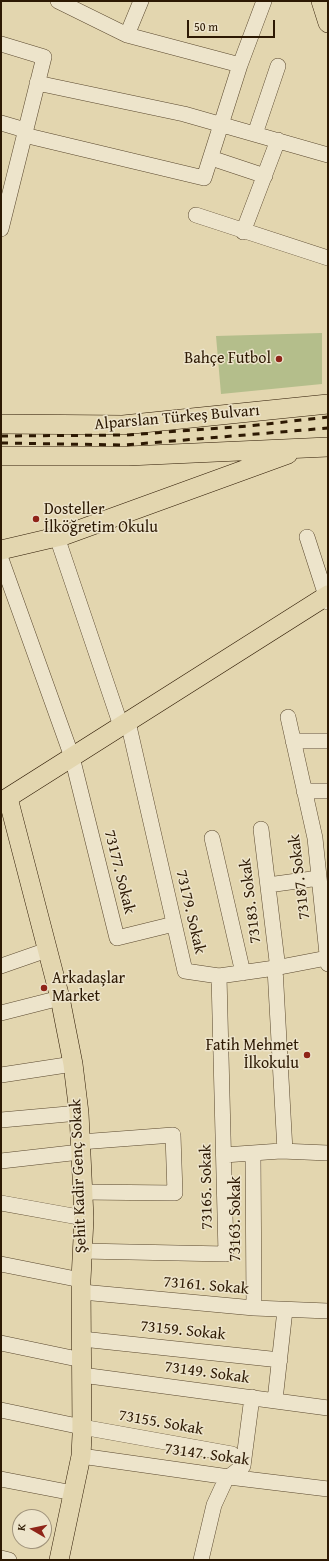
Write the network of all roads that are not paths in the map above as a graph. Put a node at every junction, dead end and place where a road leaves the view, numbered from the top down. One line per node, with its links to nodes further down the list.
1 (58, 1): 6 (street)
2 (141, 1): 6 (street)
3 (264, 1): 8 (street)
4 (321, 1): 5 (main road)
5 (328, 23)
6 (127, 35): 8 (street)
7 (1, 44): 10 (street)
8 (240, 65): 12 (street)
9 (278, 66): 14 (street)
10 (37, 83): 12 (street); 13 (street)
11 (1, 123): 13 (street)
12 (222, 125): 14 (street); 17 (street)
13 (25, 133): 17 (street); 20 (street)
14 (255, 134): 15 (street)
15 (278, 140): 16 (street); 18 (street)
16 (328, 155)
17 (211, 158): 18 (street)
18 (265, 176): 21 (street)
19 (196, 215): 21 (street)
20 (1, 229)
21 (243, 232): 22 (street)
22 (328, 258)
23 (328, 404): 24 (main road, Alparslan Türkeş Bulvarı)
24 (1, 424)
25 (328, 447): 26 (main road, Alparslan Türkeş Bulvarı)
26 (304, 448): 27 (main road, Alparslan Türkeş Bulvarı); 28 (main road)
27 (1, 456)
28 (57, 537): 30 (main road); 34 (street, 73179. Sokak)
29 (308, 537): 32 (street)
30 (1, 550)
31 (1, 559): 37 (street)
32 (327, 598): 34 (main road)
33 (288, 717): 35 (street, 73187. Sokak)
34 (124, 724): 37 (main road); 47 (street, 73179. Sokak)
35 (293, 741): 36 (street); 38 (street, 73187. Sokak)
36 (328, 741)
37 (72, 757): 40 (main road); 47 (street, 73177. Sokak)
38 (304, 791): 39 (street); 43 (street, 73187. Sokak)
39 (328, 791)
40 (4, 800): 48 (main road, Şehit Kadir Genç Sokak)
41 (261, 829): 45 (street, 73183. Sokak)
42 (212, 838): 53 (street)
43 (322, 841): 44 (street, 73187. Sokak)
44 (322, 876): 45 (street); 46 (street, 73187. Sokak)
45 (268, 885): 52 (street, 73183. Sokak)
46 (326, 921): 49 (street, 73187. Sokak)
47 (174, 924): 54 (street, 73179. Sokak)
48 (47, 950): 51 (street); 55 (main road, Şehit Kadir Genç Sokak)
49 (328, 958): 50 (street, 73187. Sokak); 52 (street, 73179. Sokak)
50 (328, 964)
51 (1, 966)
52 (275, 968): 53 (street, 73179. Sokak); 62 (street, 73183. Sokak)
53 (243, 973): 54 (street, 73179. Sokak)
54 (219, 976): 65 (street, 73165. Sokak)
55 (60, 998): 56 (street); 57 (main road, Şehit Kadir Genç Sokak)
56 (1, 1013)
57 (73, 1064): 58 (street); 59 (main road, Şehit Kadir Genç Sokak)
58 (1, 1075)
59 (78, 1113): 60 (street); 61 (main road, Şehit Kadir Genç Sokak)
60 (1, 1120)
61 (80, 1147): 66 (street); 67 (main road, Şehit Kadir Genç Sokak); 67 (street)
62 (285, 1151): 63 (street); 64 (street)
63 (253, 1153): 65 (street); 73 (street, 73163. Sokak)
64 (328, 1153)
65 (224, 1155): 70 (street, 73165. Sokak)
66 (1, 1161)
67 (82, 1192): 69 (main road, Şehit Kadir Genç Sokak)
68 (1, 1203): 69 (street)
69 (84, 1218): 70 (main road, Şehit Kadir Genç Sokak)
70 (82, 1251): 72 (main road, Şehit Kadir Genç Sokak)
71 (1, 1264): 72 (street, 73161. Sokak)
72 (82, 1286): 73 (street, 73161. Sokak); 76 (main road, Şehit Kadir Genç Sokak)
73 (254, 1308): 74 (street, 73161. Sokak)
74 (285, 1310): 75 (street, 73161. Sokak); 78 (street)
75 (328, 1311)
76 (82, 1339): 78 (street, 73159. Sokak); 79 (main road, Şehit Kadir Genç Sokak)
77 (1, 1343): 79 (street, 73149. Sokak)
78 (280, 1360): 81 (street)
79 (82, 1367): 80 (street, 73149. Sokak); 84 (main road, Şehit Kadir Genç Sokak)
80 (252, 1397): 81 (street, 73149. Sokak); 87 (street)
81 (275, 1400): 82 (street, 73149. Sokak)
82 (328, 1408)
83 (1, 1410): 84 (street, 73155. Sokak)
84 (82, 1427): 85 (street, 73155. Sokak); 86 (main road, Şehit Kadir Genç Sokak)
85 (232, 1454)
86 (81, 1456): 87 (street, 73147. Sokak); 90 (main road, Şehit Kadir Genç Sokak)
87 (229, 1477): 89 (street, 73147. Sokak); 94 (street)
88 (1, 1479): 90 (street)
89 (328, 1488)
90 (73, 1493): 93 (main road, Şehit Kadir Genç Sokak)
91 (1, 1558): 92 (street)
92 (9, 1560)
93 (59, 1560)
94 (201, 1560)

